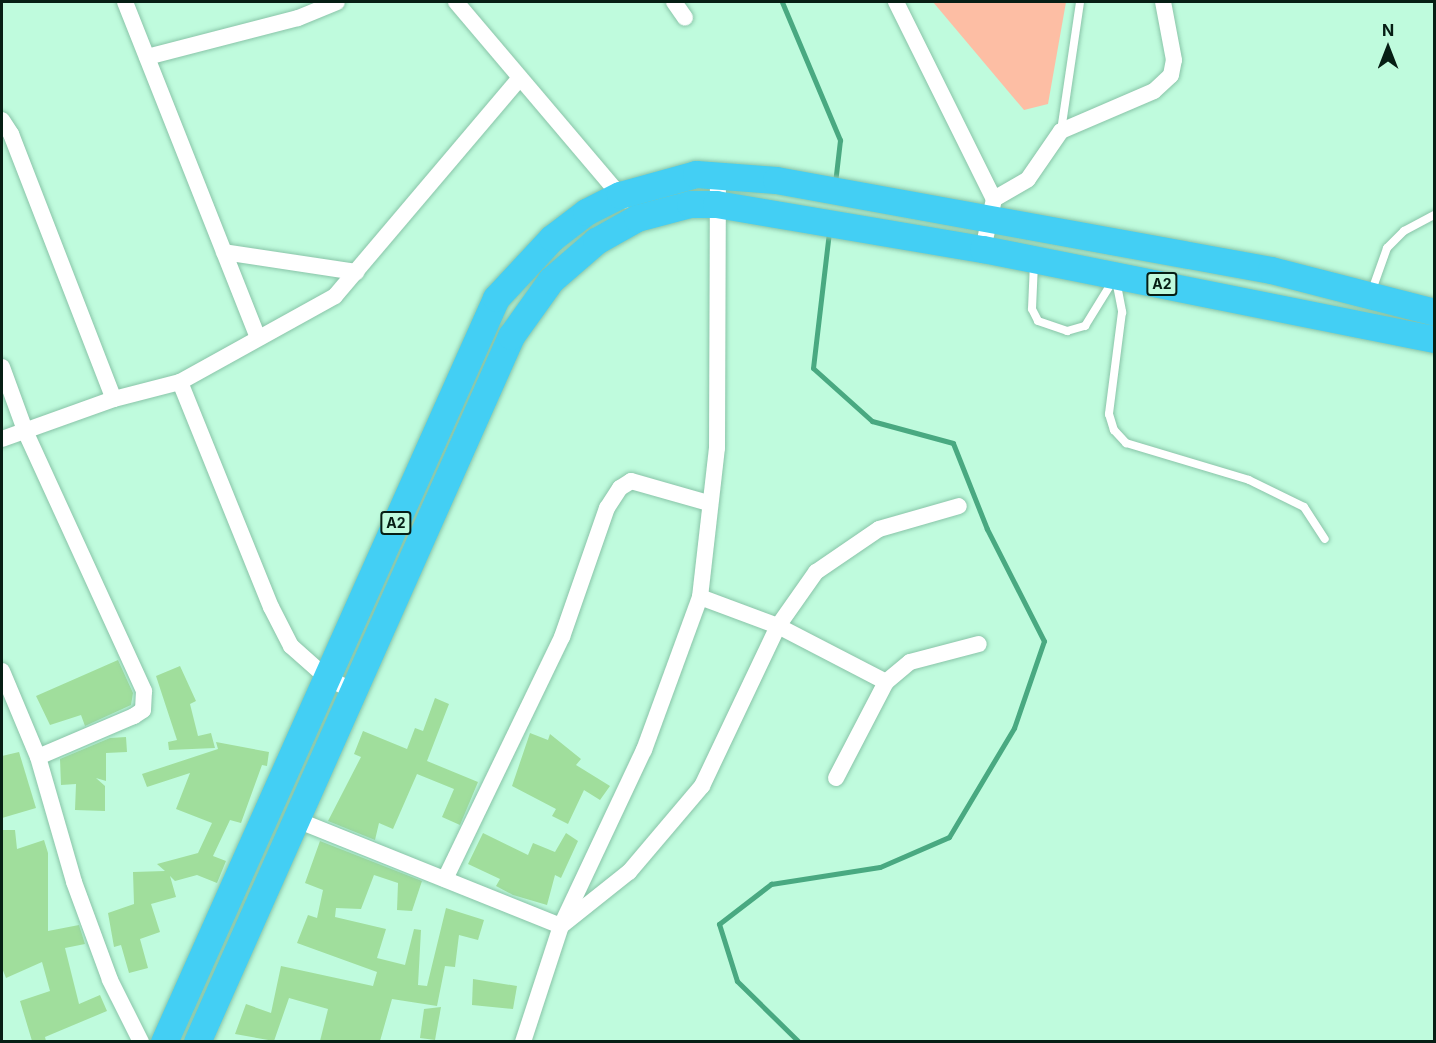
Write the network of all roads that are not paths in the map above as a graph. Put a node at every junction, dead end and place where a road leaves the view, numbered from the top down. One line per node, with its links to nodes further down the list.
1 (125, 2): 9 (street)
2 (337, 2): 9 (street)
3 (456, 2): 10 (street)
4 (674, 2): 8 (street)
5 (896, 2): 16 (street)
6 (1080, 2): 12 (lane)
7 (1162, 2): 12 (street)
8 (685, 18)
9 (147, 57): 20 (street)
10 (519, 79): 14 (street); 22 (street)
11 (2, 120): 31 (street)
12 (1061, 131): 16 (street)
13 (718, 175): 14 (highway, A2); 15 (street); 16 (highway, A2)
14 (620, 195): 18 (street); 41 (highway, A2)
15 (716, 204): 18 (highway, A2); 19 (highway, A2); 34 (street)
16 (992, 209): 19 (street); 24 (highway, A2)
17 (1434, 215): 24 (lane)
18 (637, 218): 43 (highway, A2)
19 (983, 249): 21 (highway, A2)
20 (224, 252): 22 (street); 26 (street)
21 (1034, 259): 23 (highway, A2); 23 (lane)
22 (357, 272): 26 (street)
23 (1115, 276): 27 (highway, A2); 36 (lane)
24 (1371, 293): 25 (highway, A2)
25 (1434, 312)
26 (258, 338): 29 (street)
27 (1433, 339)
28 (2, 367): 30 (street)
29 (180, 382): 31 (street); 41 (street)
30 (5, 386): 32 (street)
31 (114, 399): 32 (street)
32 (26, 433): 33 (street); 44 (street)
33 (2, 439)
34 (708, 503): 37 (street); 47 (street)
35 (959, 506): 38 (street)
36 (1324, 540)
37 (700, 597): 38 (street); 48 (street)
38 (778, 626): 42 (street); 48 (street)
39 (979, 644): 42 (street)
40 (2, 671): 44 (street)
41 (327, 678): 43 (street); 50 (highway, A2)
42 (886, 682): 45 (street)
43 (354, 691): 46 (highway, A2)
44 (38, 758): 49 (street)
45 (836, 778)
46 (297, 820): 47 (street); 51 (highway, A2)
47 (445, 879): 48 (street)
48 (561, 926): 52 (street)
49 (141, 1041)
50 (164, 1041)
51 (197, 1041)
52 (523, 1041)

